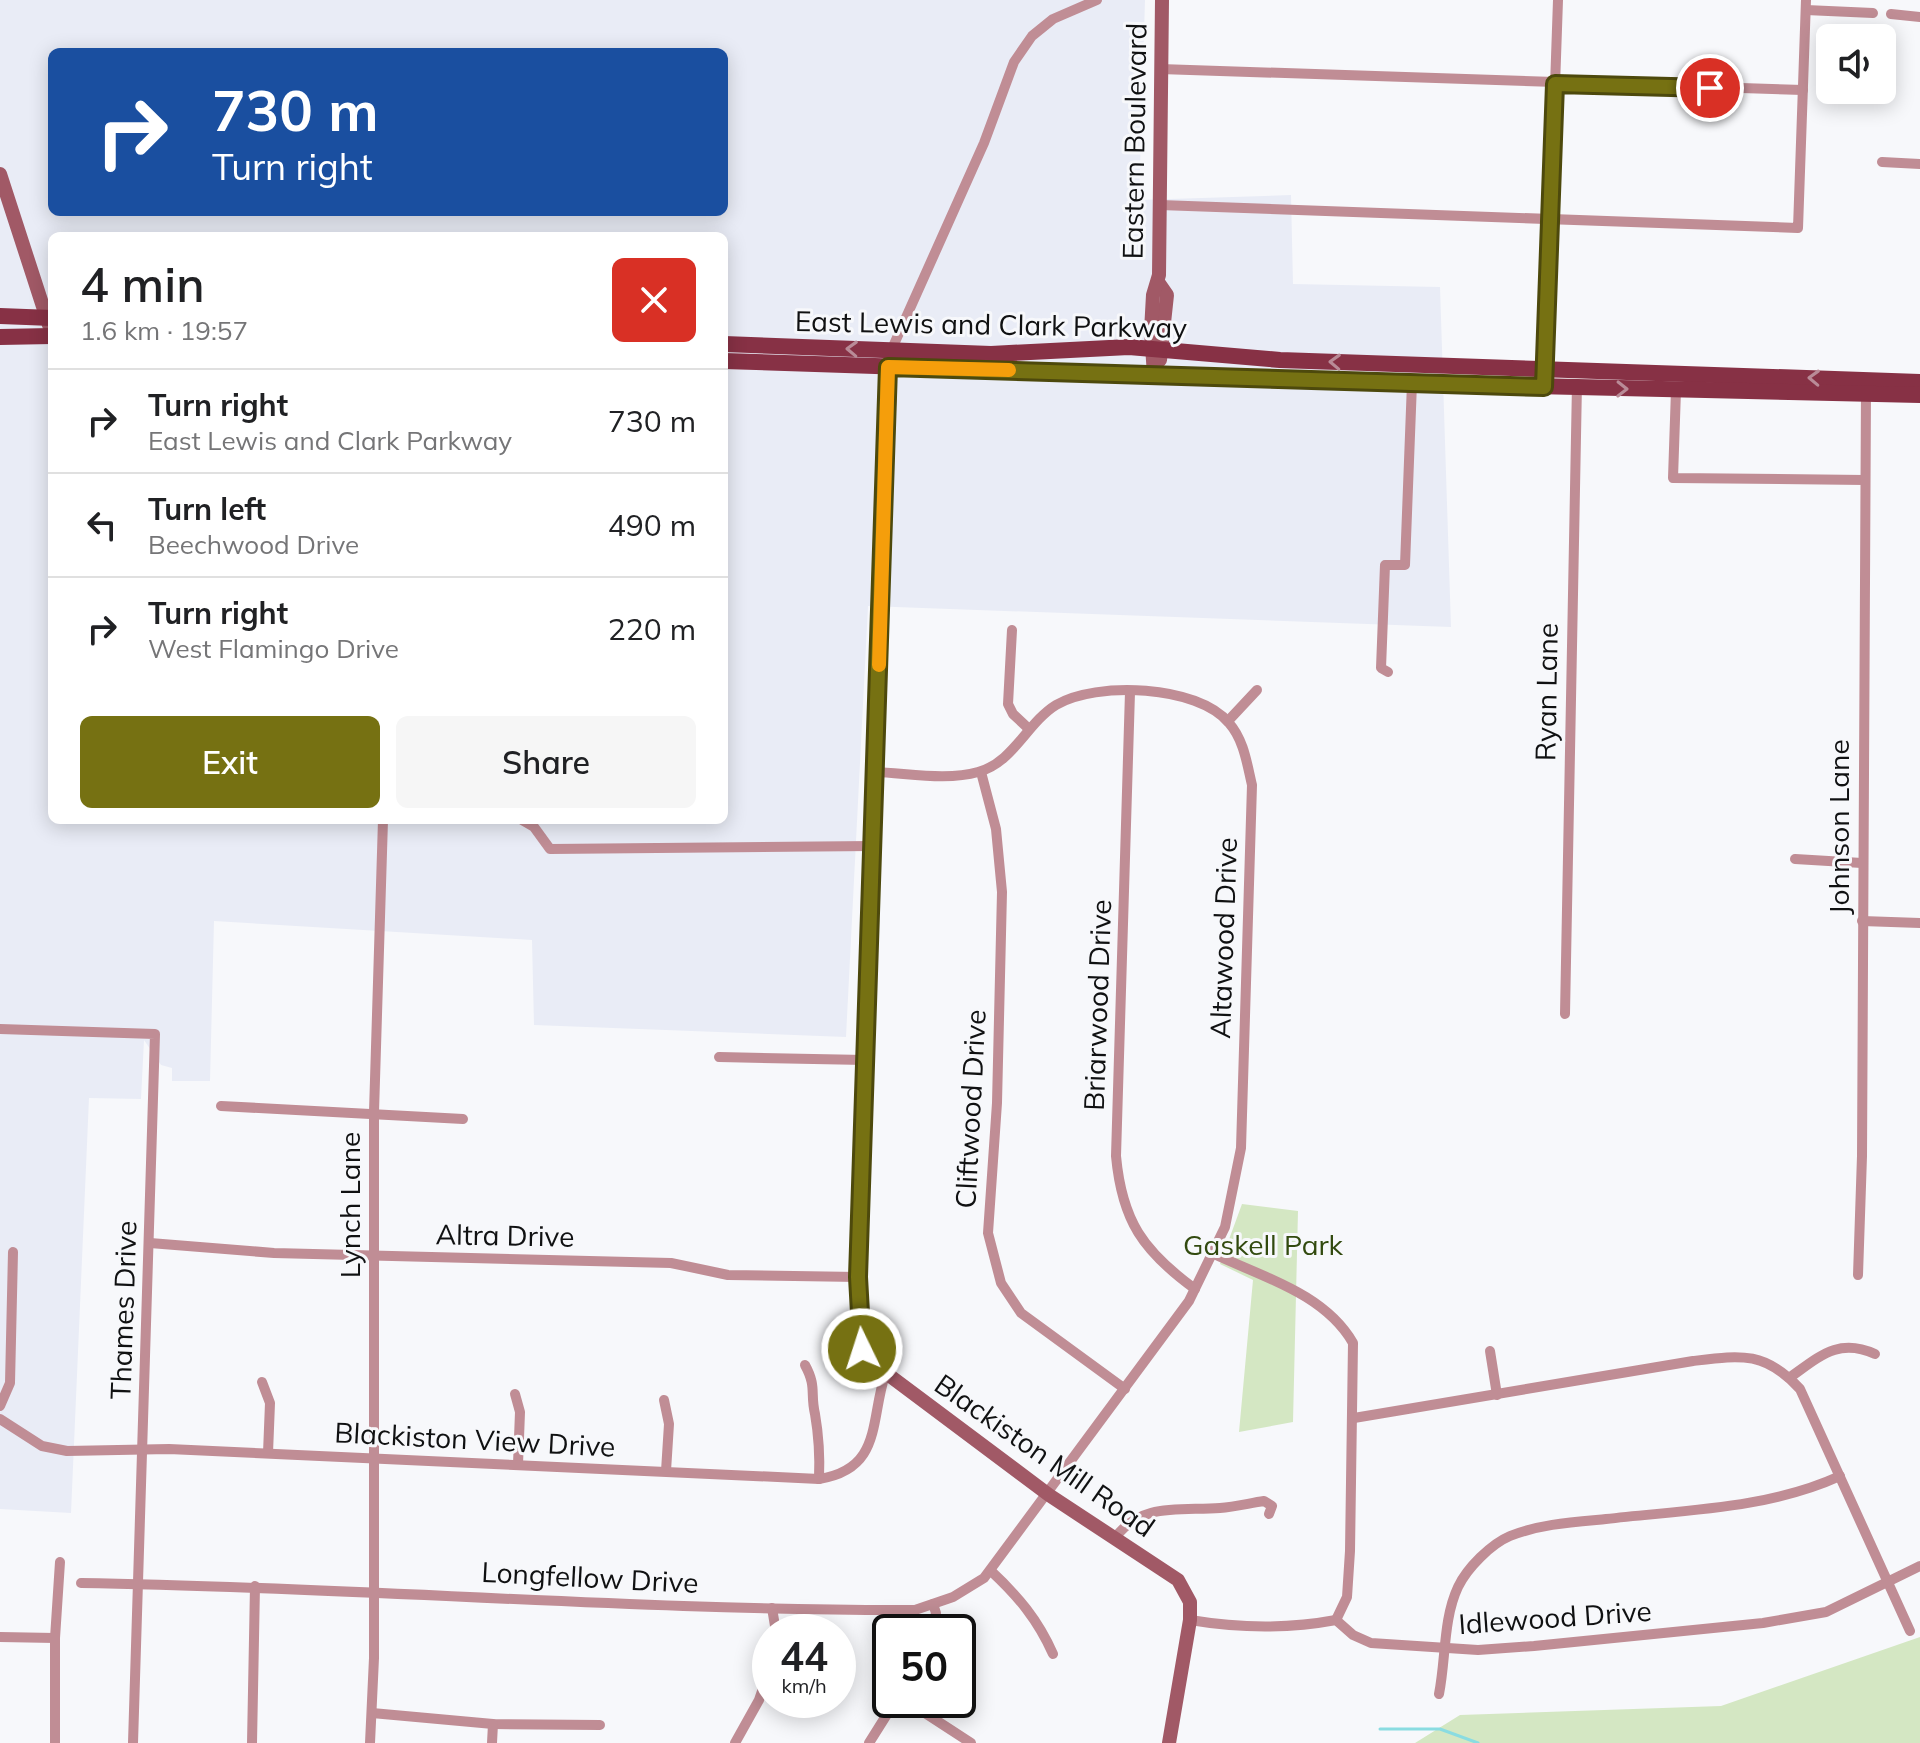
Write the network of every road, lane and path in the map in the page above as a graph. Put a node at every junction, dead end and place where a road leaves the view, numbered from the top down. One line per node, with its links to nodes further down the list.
1 (1097, 0): 23 (street)
2 (1162, 0): 8 (main road, Eastern Boulevard)
3 (1558, 0): 9 (street)
4 (1806, 5): 5 (street); 10 (street)
5 (1873, 13)
6 (1891, 14): 7 (street)
7 (1920, 17)
8 (1160, 69): 9 (street); 14 (main road, Eastern Boulevard)
9 (1555, 84): 10 (street); 15 (street)
10 (1803, 90): 15 (street)
11 (1882, 162): 12 (street)
12 (1920, 164)
13 (0, 174): 16 (main road)
14 (1160, 205): 15 (street); 22 (main road, Eastern Boulevard)
15 (1551, 219): 26 (street)
16 (48, 312)
17 (0, 316): 18 (main road)
18 (48, 318)
19 (48, 336): 20 (main road)
20 (0, 337)
21 (728, 344): 23 (main road, East Lewis and Clark Parkway, one-way to 21)
22 (1157, 351): 23 (main road, East Lewis and Clark Parkway); 25 (main road, Eastern Boulevard); 26 (main road, East Lewis and Clark Parkway, one-way to 22)
23 (890, 359): 24 (main road, East Lewis and Clark Parkway); 25 (main road, East Lewis and Clark Parkway); 40 (main road, Blackiston Mill Road)
24 (728, 361)
25 (1154, 375): 29 (main road, East Lewis and Clark Parkway)
26 (1544, 379): 27 (main road); 29 (main road, East Lewis and Clark Parkway)
27 (1577, 380): 30 (main road, one-way to 27); 31 (main road, one-way to 31); 49 (street, Ryan Lane)
28 (1920, 382): 30 (main road)
29 (1412, 383): 35 (street)
30 (1866, 387): 31 (main road); 32 (main road); 33 (street, Johnson Lane)
31 (1676, 390): 33 (street)
32 (1920, 395)
33 (1865, 480): 46 (street, Johnson Lane)
34 (1012, 630): 39 (street)
35 (1388, 672)
36 (1257, 690): 38 (street)
37 (1130, 692): 38 (street); 39 (street); 62 (street, Briarwood Drive)
38 (1228, 721): 58 (street, Altawood Drive)
39 (1029, 729): 41 (street)
40 (875, 772): 41 (street); 44 (main road, Blackiston Mill Road)
41 (981, 772): 69 (street, Cliftwood Drive)
42 (383, 824): 54 (street, Lynch Lane)
43 (529, 824): 44 (street)
44 (872, 846): 52 (main road, Blackiston Mill Road)
45 (1795, 859): 46 (street)
46 (1862, 863): 47 (street, Johnson Lane)
47 (1862, 921): 48 (street); 60 (street, Johnson Lane)
48 (1920, 923)
49 (1565, 1014)
50 (0, 1029): 56 (street, Thames Drive)
51 (719, 1057): 52 (street)
52 (865, 1060): 61 (main road, Blackiston Mill Road)
53 (221, 1106): 54 (street)
54 (374, 1112): 55 (street); 59 (street, Lynch Lane)
55 (463, 1119)
56 (150, 1243): 59 (street, Altra Drive); 76 (street, Thames Drive)
57 (13, 1252): 73 (street)
58 (1214, 1254): 62 (street, Altawood Drive); 74 (street)
59 (373, 1255): 61 (street, Altra Drive); 78 (street, Lynch Lane)
60 (1858, 1275)
61 (858, 1277): 66 (main road, Blackiston Mill Road)
62 (1195, 1289): 69 (street, Altawood Drive)
63 (1490, 1351): 71 (street)
64 (1875, 1354): 67 (street)
65 (805, 1365): 82 (street)
66 (885, 1375): 82 (street, Blackiston View Drive); 83 (main road, Blackiston Mill Road)
67 (1789, 1378): 71 (street); 81 (street)
68 (262, 1382): 77 (street)
69 (1125, 1389): 83 (street, Altawood Drive)
70 (515, 1394): 79 (street)
71 (1497, 1395): 74 (street)
72 (664, 1400): 80 (street)
73 (0, 1406)
74 (1354, 1418): 99 (street)
75 (0, 1419): 76 (street, Blackiston View Drive)
76 (142, 1449): 77 (street, Blackiston View Drive); 91 (street, Thames Drive)
77 (268, 1453): 78 (street, Blackiston View Drive)
78 (373, 1458): 79 (street, Blackiston View Drive); 93 (street, Lynch Lane)
79 (518, 1464): 80 (street, Blackiston View Drive)
80 (666, 1471): 82 (street, Blackiston View Drive)
81 (1840, 1476): 89 (street); 103 (street)
82 (819, 1479)
83 (1049, 1495): 85 (main road, Blackiston Mill Road); 88 (street, Longfellow Drive)
84 (1269, 1514): 85 (street)
85 (1115, 1538): 98 (main road, Blackiston Mill Road)
86 (60, 1562): 102 (street)
87 (1920, 1566): 89 (street, Idlewood Drive)
88 (991, 1571): 94 (street, Longfellow Drive); 104 (street)
89 (1888, 1582): 100 (street); 103 (street, Idlewood Drive)
90 (81, 1583): 91 (street, Longfellow Drive)
91 (137, 1584): 92 (street, Longfellow Drive); 113 (street, Thames Drive)
92 (255, 1586): 93 (street, Longfellow Drive); 114 (street)
93 (374, 1591): 95 (street, Longfellow Drive); 106 (street, Lynch Lane)
94 (933, 1604): 95 (street, Longfellow Drive); 97 (street)
95 (772, 1608): 96 (street)
96 (773, 1614)
97 (936, 1614)
98 (1190, 1620): 99 (street); 120 (main road, Blackiston Mill Road)
99 (1336, 1620): 103 (street, Idlewood Drive)
100 (1910, 1631)
101 (0, 1637): 102 (street)
102 (55, 1638): 112 (street)
103 (1447, 1648): 105 (street)
104 (1053, 1654)
105 (1439, 1694)
106 (372, 1713): 110 (street); 115 (street, Lynch Lane)
107 (752, 1713): 117 (street)
108 (885, 1718): 118 (street)
109 (933, 1718): 119 (street)
110 (493, 1724): 111 (street); 116 (street)
111 (600, 1725)
112 (55, 1743)
113 (133, 1743)
114 (252, 1743)
115 (370, 1743)
116 (492, 1743)
117 (735, 1743)
118 (869, 1743)
119 (971, 1743)
120 (1169, 1743)

